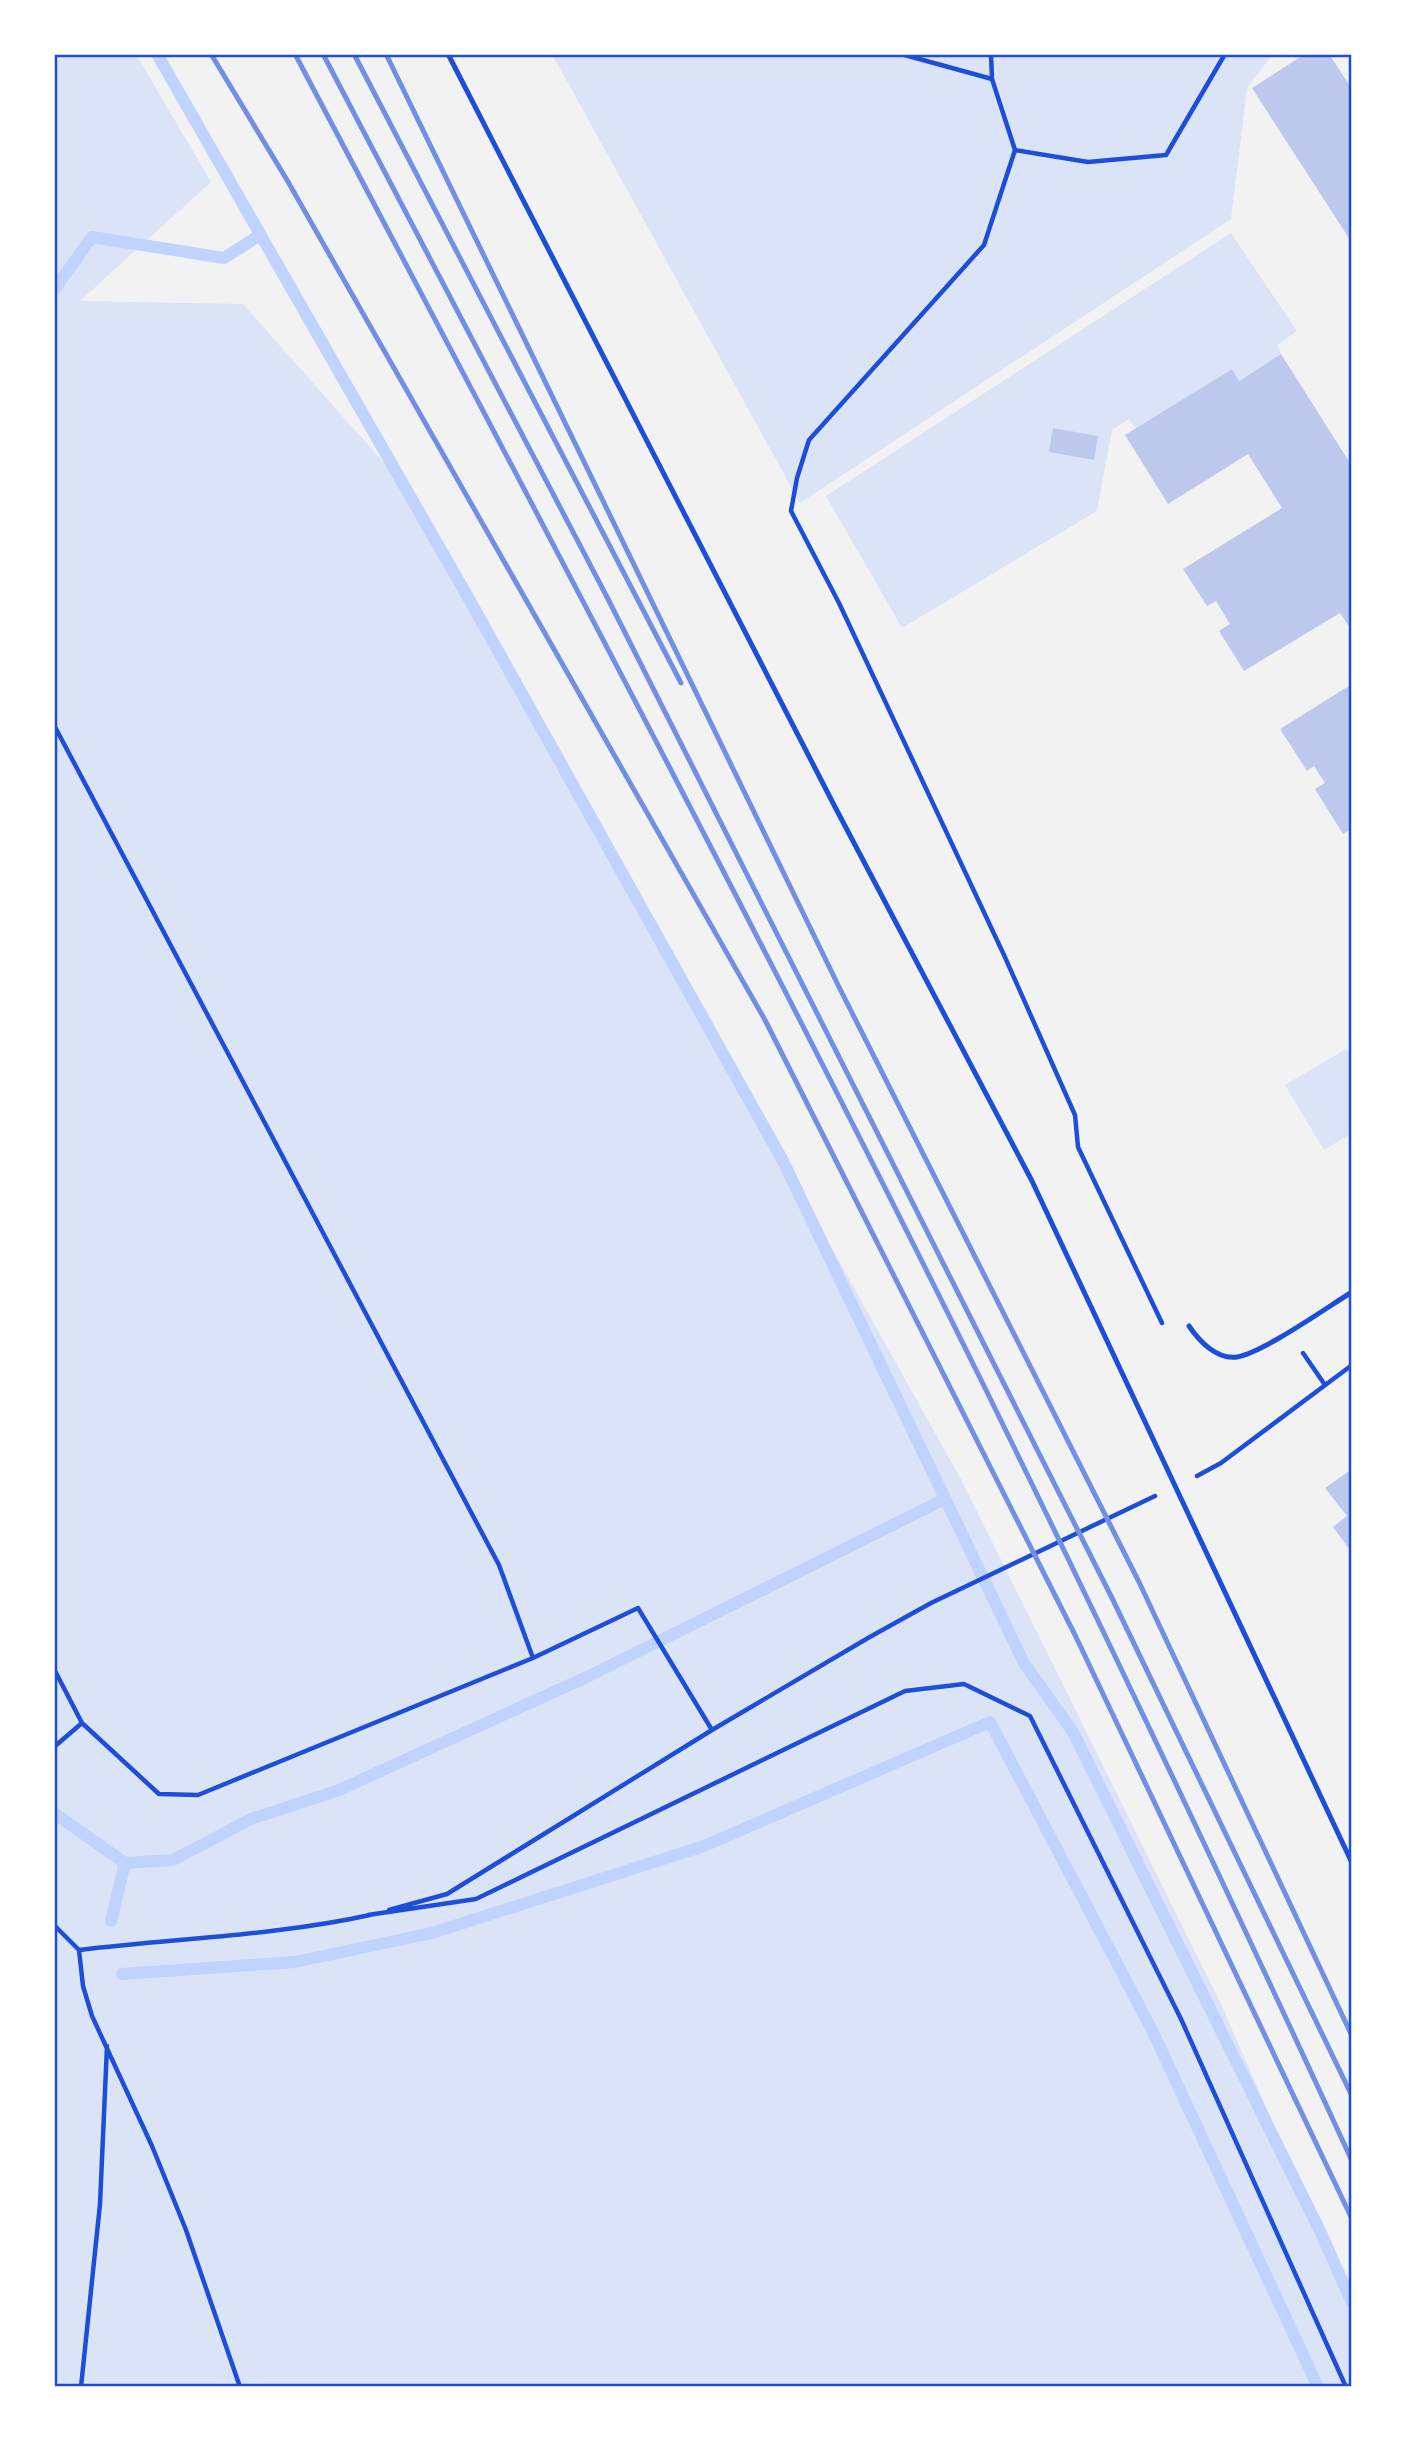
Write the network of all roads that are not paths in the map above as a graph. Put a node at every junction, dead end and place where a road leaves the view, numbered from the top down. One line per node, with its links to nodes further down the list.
1 (449, 54): 4 (lane)
2 (1352, 1292): 3 (lane)
3 (1189, 1326)
4 (1352, 1863)

